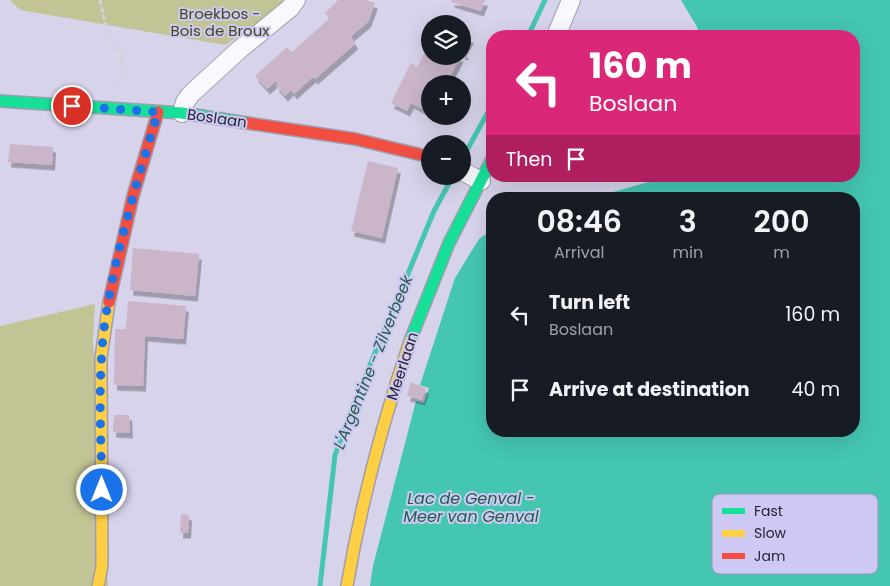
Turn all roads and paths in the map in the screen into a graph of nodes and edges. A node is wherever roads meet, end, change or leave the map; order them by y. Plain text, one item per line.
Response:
1 (100, 0) edge
2 (296, 0) edge
3 (571, 0) edge
4 (558, 30) edge
5 (117, 87) dead end
6 (0, 101) edge
7 (158, 112) junction
8 (182, 113) junction
9 (421, 155) edge
10 (486, 170) edge
11 (471, 175) edge
12 (481, 180) junction
13 (98, 586) edge
14 (347, 586) edge

1 - 5 path
2 - 8 street
3 - 4 street
6 - 7 street, Boslaan
7 - 8 street, Boslaan
7 - 13 street
8 - 9 street, Boslaan
10 - 12 street, Meerlaan
11 - 12 street
12 - 14 street, Meerlaan

